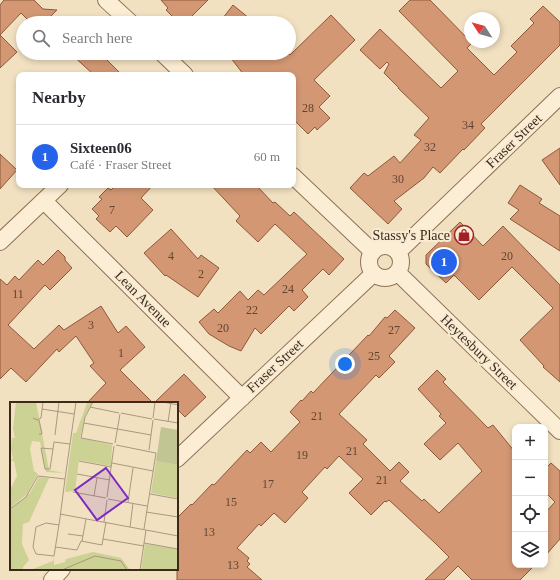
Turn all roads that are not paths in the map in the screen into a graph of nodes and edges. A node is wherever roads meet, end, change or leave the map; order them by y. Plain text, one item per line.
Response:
1 (106, 0) edge
2 (123, 16) edge
3 (168, 60) edge
4 (179, 72) edge
5 (560, 96) edge
6 (296, 179) edge
7 (57, 188) edge
8 (44, 201) junction
9 (0, 242) edge
10 (373, 252) junction
11 (398, 252) junction
12 (398, 273) junction
13 (373, 274) junction
14 (242, 398) junction
15 (560, 431) edge
16 (178, 458) edge
17 (61, 570) edge
18 (52, 580) edge

1 - 2 street
3 - 4 street
5 - 11 street, Fraser Street
6 - 10 street
7 - 8 street
8 - 9 street
8 - 14 street, Lean Avenue
10 - 11 street
10 - 13 street
11 - 12 street
12 - 13 street
12 - 15 street, Heytesbury Street
13 - 14 street, Fraser Street
14 - 16 street, Fraser Street
17 - 18 street

